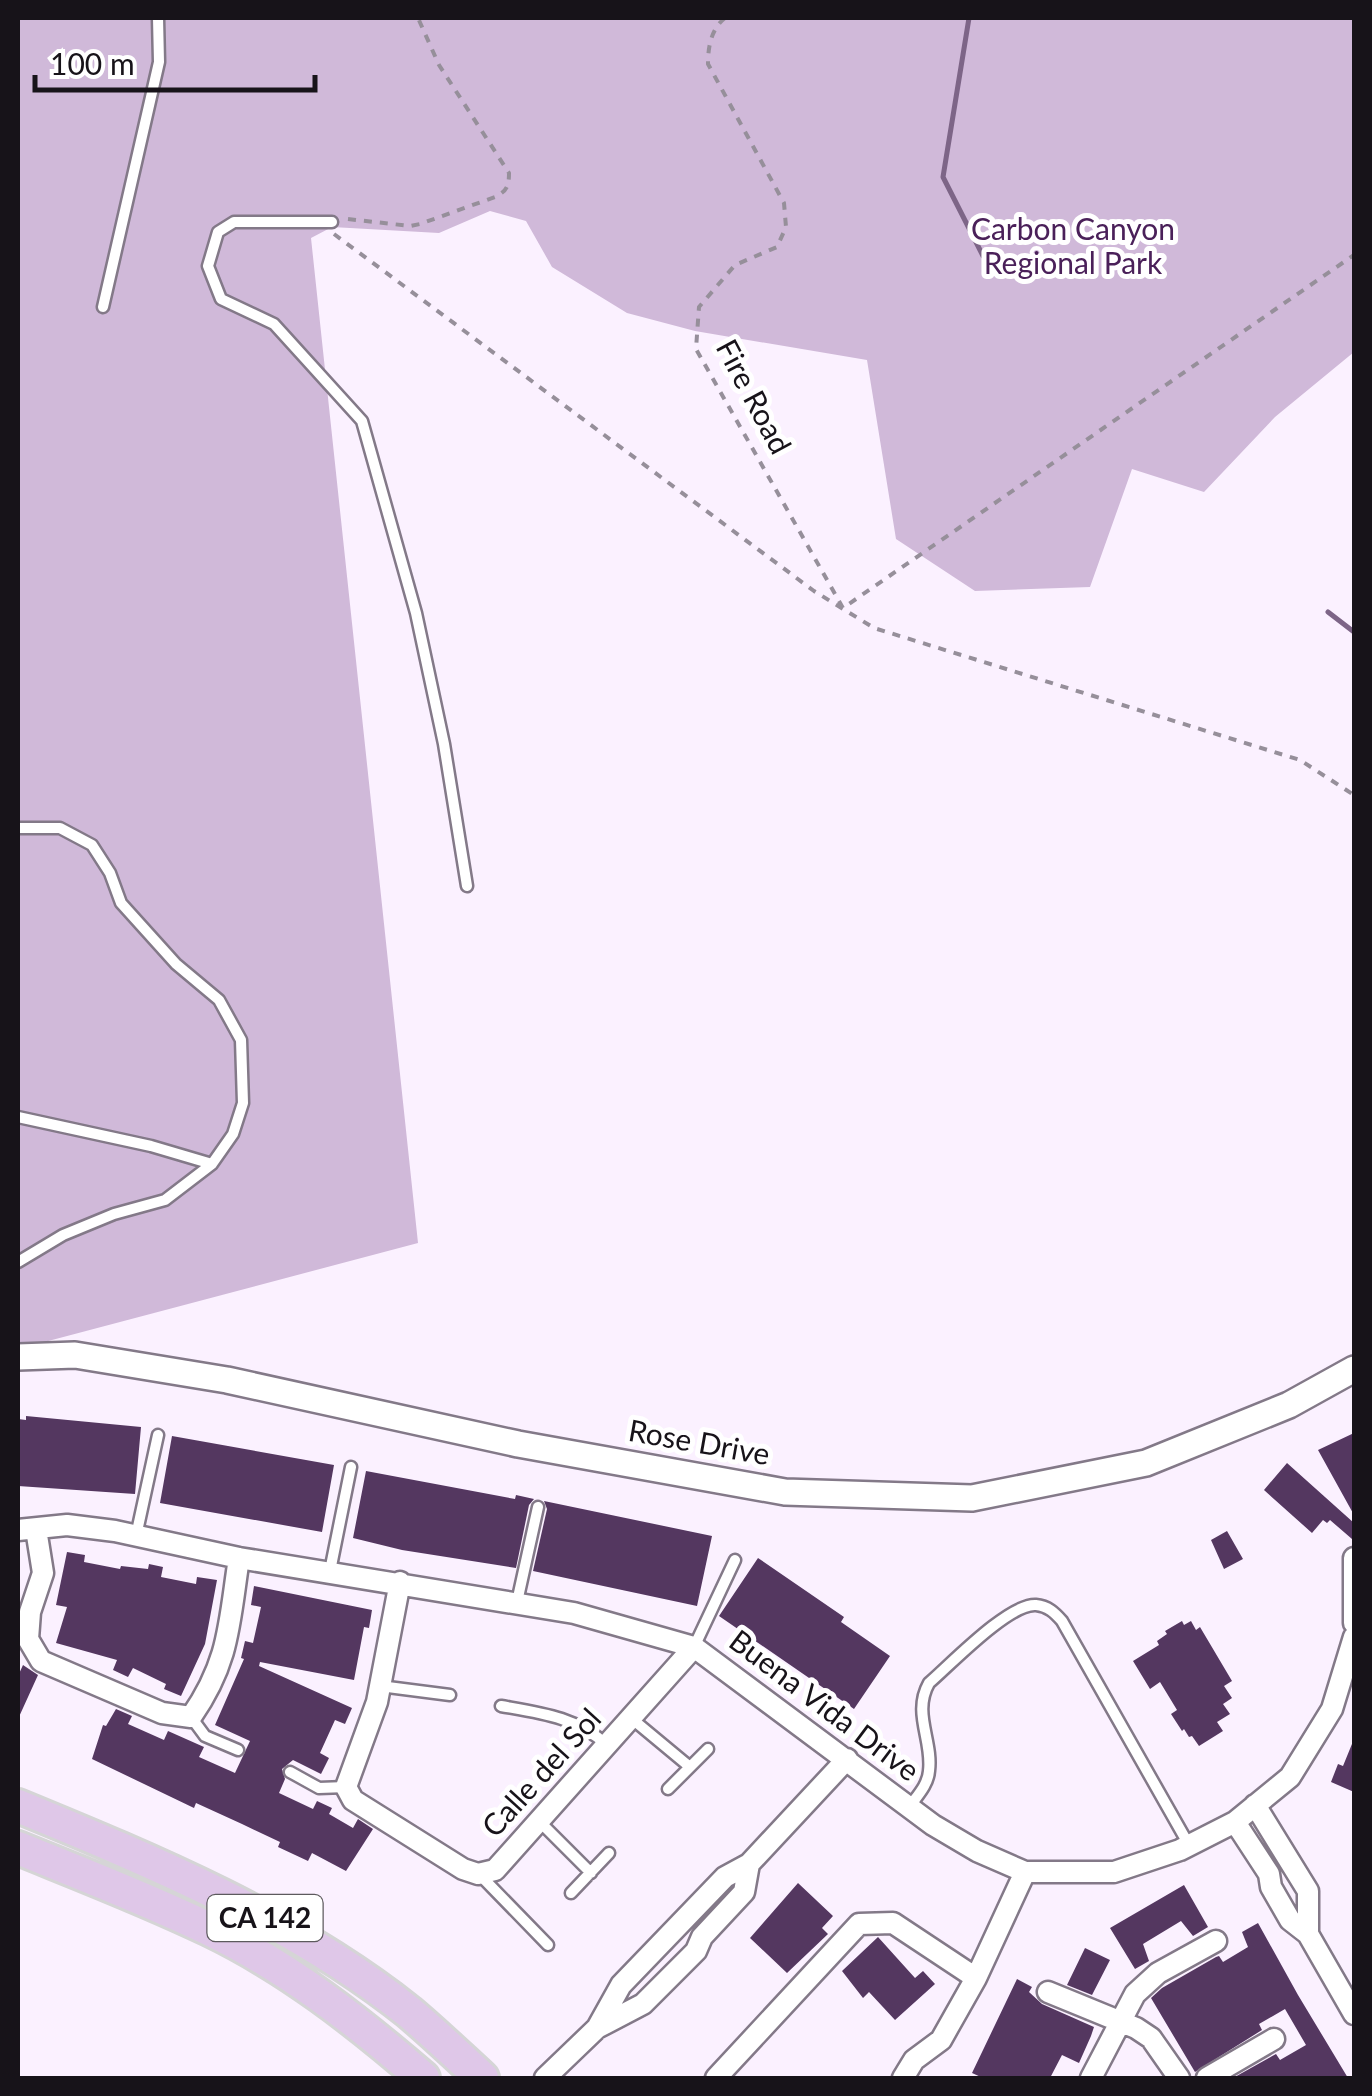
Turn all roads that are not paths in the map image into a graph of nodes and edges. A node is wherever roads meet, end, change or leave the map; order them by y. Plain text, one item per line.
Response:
1 (158, 18) edge
2 (332, 222) road end
3 (103, 307) dead end
4 (18, 828) edge
5 (467, 886) dead end
6 (18, 1116) edge
7 (212, 1164) junction
8 (18, 1262) edge
9 (18, 1356) edge
10 (1354, 1369) edge
11 (158, 1435) dead end
12 (351, 1468) dead end
13 (538, 1507) dead end
14 (27, 1529) edge
15 (136, 1536) junction
16 (239, 1558) junction
17 (1354, 1558) edge
18 (735, 1560) dead end
19 (330, 1571) junction
20 (400, 1582) junction
21 (517, 1602) junction
22 (1354, 1623) edge
23 (1354, 1637) edge
24 (26, 1645) edge
25 (694, 1647) junction
26 (380, 1686) junction
27 (450, 1696) dead end
28 (501, 1706) dead end
29 (191, 1717) junction
30 (631, 1718) junction
31 (607, 1744) junction
32 (708, 1749) dead end
33 (238, 1750) dead end
34 (847, 1759) junction
35 (690, 1767) junction
36 (290, 1772) dead end
37 (346, 1787) junction
38 (668, 1789) dead end
39 (1256, 1805) junction
40 (18, 1806) edge
41 (910, 1806) junction
42 (539, 1821) junction
43 (1235, 1822) junction
44 (1189, 1845) junction
45 (18, 1848) edge
46 (609, 1853) dead end
47 (591, 1872) junction
48 (1025, 1872) junction
49 (478, 1874) junction
50 (571, 1894) dead end
51 (1308, 1934) junction
52 (1216, 1941) dead end
53 (548, 1945) dead end
54 (976, 1978) junction
55 (1048, 1992) dead end
56 (1354, 2014) edge
57 (1120, 2023) junction
58 (1274, 2039) dead end
59 (423, 2078) edge
60 (482, 2078) edge
61 (545, 2078) edge
62 (716, 2078) edge
63 (903, 2078) edge
64 (1091, 2078) edge
65 (1179, 2078) edge
66 (1206, 2078) edge

1 - 3 lane
2 - 5 lane
4 - 7 lane
6 - 7 lane
7 - 8 lane
9 - 10 street, Rose Drive
11 - 15 lane
12 - 19 lane
13 - 21 lane
14 - 15 street, Buena Vida Drive
14 - 24 street
15 - 16 street, Buena Vida Drive
16 - 19 street, Buena Vida Drive
16 - 29 street
17 - 22 street
18 - 25 lane
19 - 20 street, Buena Vida Drive
20 - 21 street, Buena Vida Drive
20 - 26 street
21 - 25 street, Buena Vida Drive
23 - 39 street, Buena Vida Drive
24 - 29 street
25 - 30 street, Calle del Sol
25 - 34 street, Buena Vida Drive
26 - 27 lane
26 - 37 street
28 - 31 lane
29 - 33 lane
30 - 31 street, Calle del Sol
30 - 35 lane
31 - 42 street, Calle del Sol
32 - 35 lane
34 - 41 street, Buena Vida Drive
34 - 61 street
35 - 38 lane
36 - 37 lane
37 - 49 street, Calle del Sol
39 - 43 street, Buena Vida Drive
39 - 51 street
40 - 60 main road, CA 142
41 - 44 lane
41 - 48 street, Buena Vida Drive
42 - 47 lane
42 - 49 street, Calle del Sol
43 - 44 street, Buena Vida Drive
43 - 51 street
44 - 48 street, Buena Vida Drive
45 - 59 main road, CA 142
46 - 47 lane
47 - 50 lane
48 - 54 street
49 - 53 lane
51 - 56 street
52 - 57 street
54 - 62 street
54 - 63 street
55 - 57 street
57 - 64 street
57 - 65 street
58 - 66 street

